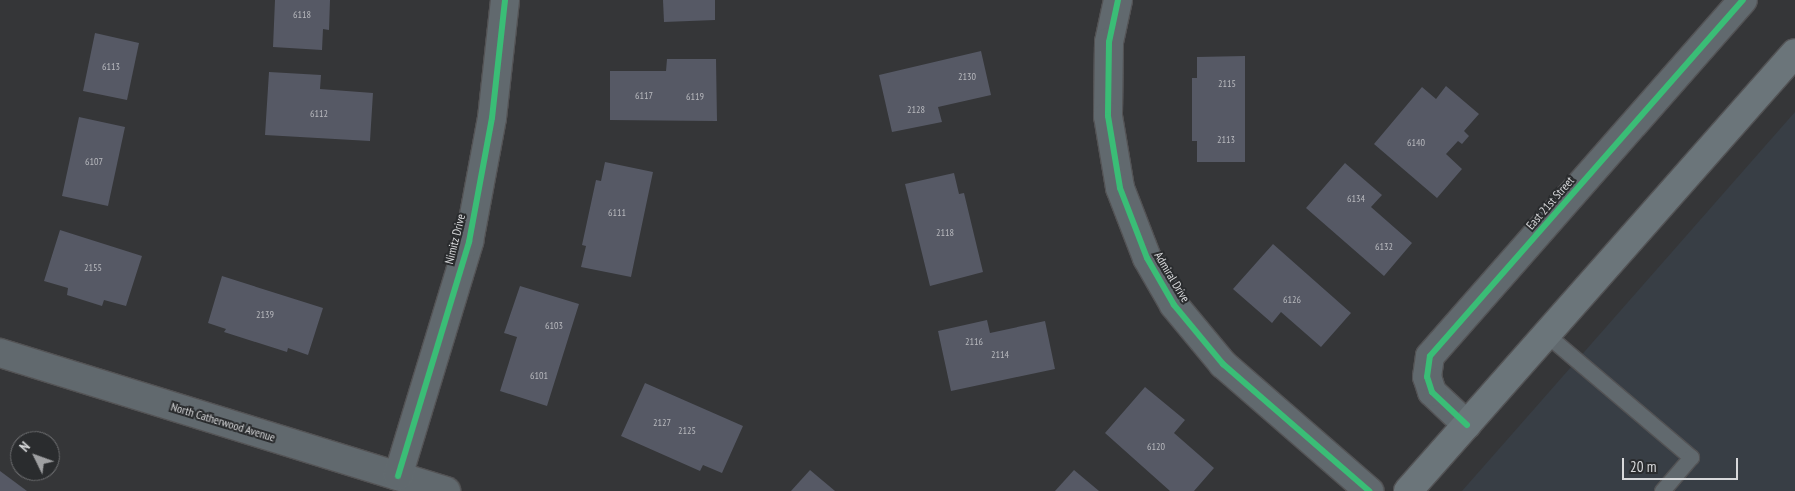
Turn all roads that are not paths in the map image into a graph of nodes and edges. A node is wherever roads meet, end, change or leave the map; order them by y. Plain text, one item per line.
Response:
1 (505, 0) edge
2 (1118, 0) edge
3 (1743, 0) edge
4 (1795, 53) edge
5 (1547, 335) junction
6 (0, 353) edge
7 (1467, 426) junction
8 (396, 484) edge
9 (446, 491) edge
10 (1369, 491) edge
11 (1408, 491) edge
12 (1662, 491) edge

1 - 8 street, Nimitz Drive
2 - 10 street, Admiral Drive
3 - 7 street, East 21st Street
4 - 5 main road
5 - 7 main road
5 - 12 lane
6 - 8 street, North Catherwood Avenue
7 - 11 main road
8 - 9 street, North Catherwood Avenue

